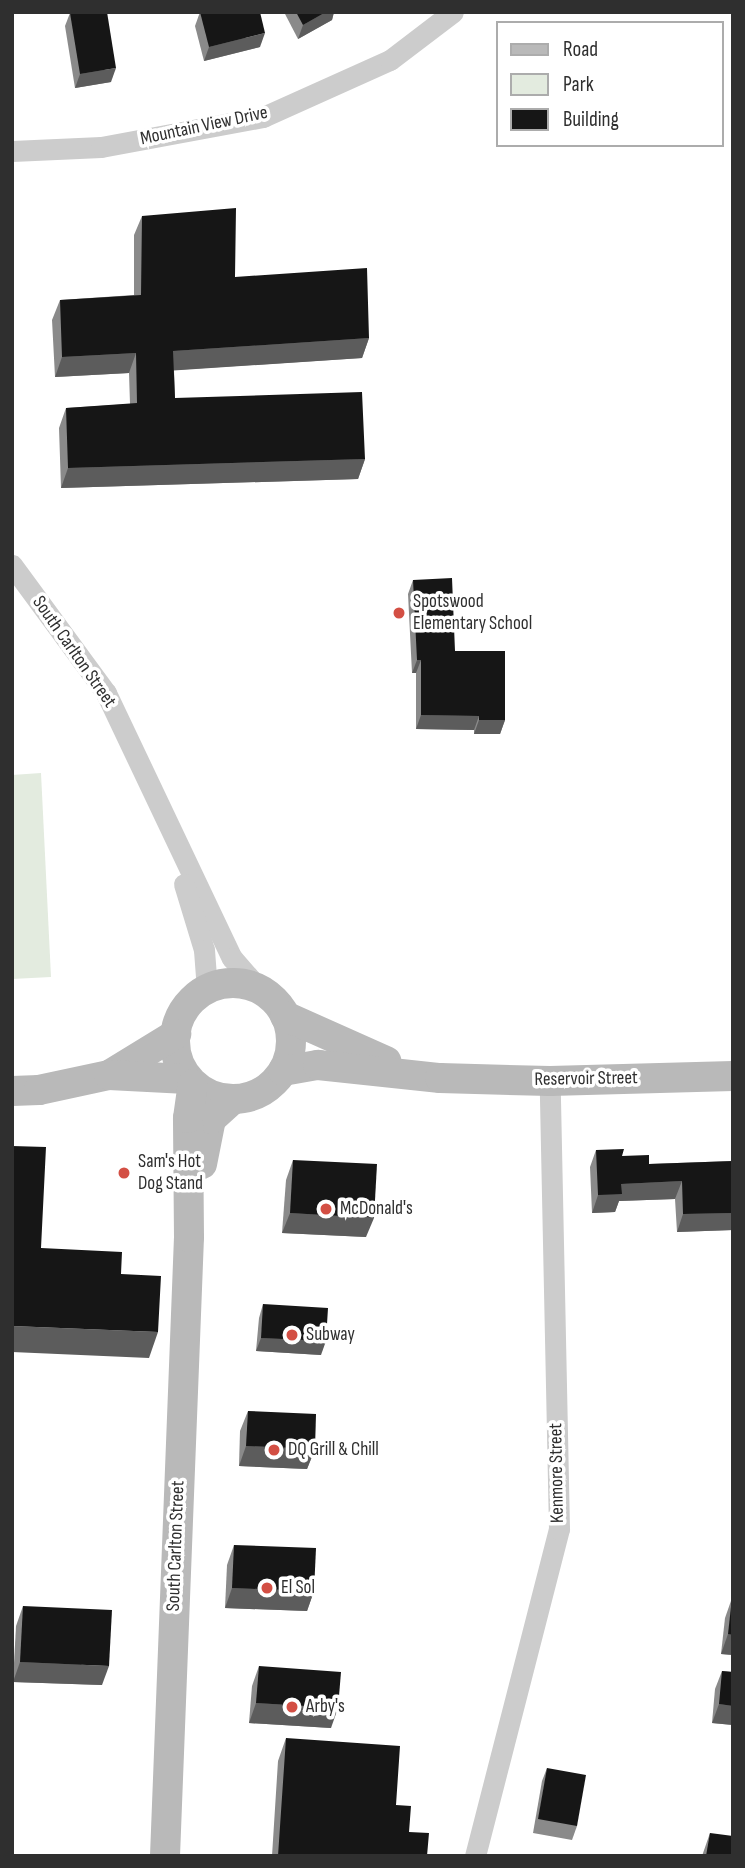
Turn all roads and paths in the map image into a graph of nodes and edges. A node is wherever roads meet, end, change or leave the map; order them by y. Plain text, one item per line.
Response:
1 (453, 12) edge
2 (12, 150) edge
3 (12, 565) edge
4 (166, 818) junction
5 (207, 990) junction
6 (260, 990) junction
7 (285, 1016) junction
8 (176, 1034) junction
9 (283, 1071) junction
10 (109, 1075) junction
11 (733, 1076) edge
12 (440, 1078) junction
13 (190, 1081) junction
14 (550, 1081) junction
15 (12, 1091) edge
16 (233, 1099) junction
17 (189, 1237) junction
18 (165, 1856) edge
19 (475, 1856) edge

1 - 2 street, Mountain View Drive
3 - 4 street, South Carlton Street
4 - 5 street, South Carlton Street
4 - 6 street, South Carlton Street
5 - 6 main road
5 - 8 main road
6 - 7 main road
7 - 9 main road
7 - 12 main road, Reservoir Street
8 - 10 main road
8 - 13 main road
9 - 12 main road, Reservoir Street
9 - 16 main road
10 - 13 main road
10 - 15 main road
11 - 14 main road, Reservoir Street
12 - 14 main road, Reservoir Street
13 - 16 main road
13 - 17 main road, South Carlton Street
14 - 19 street, Kenmore Street
16 - 17 main road, South Carlton Street
17 - 18 main road, South Carlton Street

